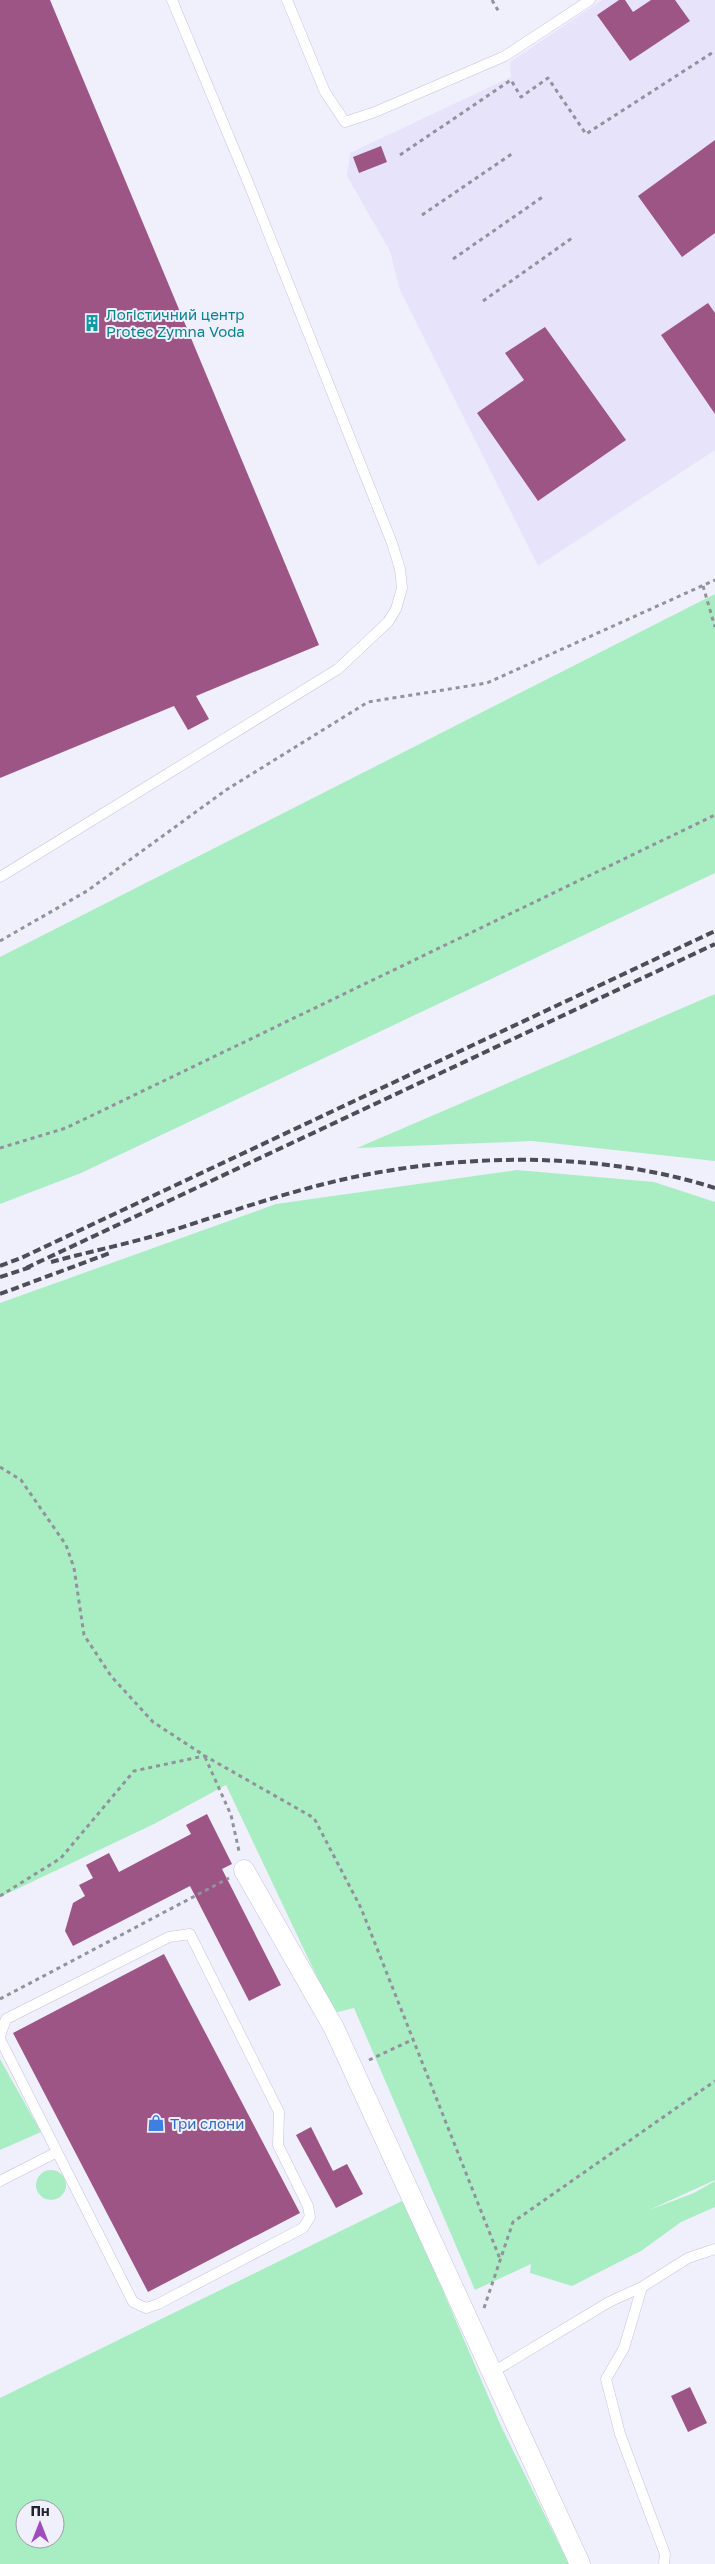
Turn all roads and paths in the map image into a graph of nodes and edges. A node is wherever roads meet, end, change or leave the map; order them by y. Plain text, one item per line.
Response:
1 (172, 0) edge
2 (287, 0) edge
3 (492, 0) edge
4 (590, 0) edge
5 (499, 12) dead end
6 (715, 51) edge
7 (512, 154) dead end
8 (400, 155) dead end
9 (544, 196) dead end
10 (422, 215) dead end
11 (572, 238) dead end
12 (453, 259) dead end
13 (483, 301) dead end
14 (715, 580) edge
15 (703, 586) junction
16 (715, 628) edge
17 (715, 815) edge
18 (0, 876) edge
19 (0, 941) edge
20 (0, 1148) edge
21 (0, 1467) edge
22 (205, 1756) junction
23 (244, 1870) junction
24 (0, 1896) edge
25 (0, 1999) edge
26 (0, 2037) edge
27 (414, 2039) junction
28 (352, 2068) junction
29 (715, 2081) edge
30 (57, 2152) junction
31 (0, 2182) edge
32 (715, 2249) edge
33 (500, 2259) junction
34 (642, 2287) junction
35 (475, 2333) junction
36 (493, 2372) junction
37 (580, 2564) edge
38 (664, 2564) edge

1 - 18 lane
2 - 4 lane
3 - 5 path
6 - 8 path
7 - 10 path
9 - 12 path
11 - 13 path
14 - 15 path
15 - 16 path
15 - 19 path
17 - 20 path
21 - 22 path
22 - 23 path
22 - 24 path
22 - 27 path
23 - 25 path
23 - 28 street
26 - 30 lane
26 - 30 lane
27 - 28 path
27 - 33 path
28 - 35 street
29 - 33 path
30 - 31 lane
32 - 34 lane
33 - 35 path
34 - 36 lane
34 - 38 lane
35 - 36 street
36 - 37 street

